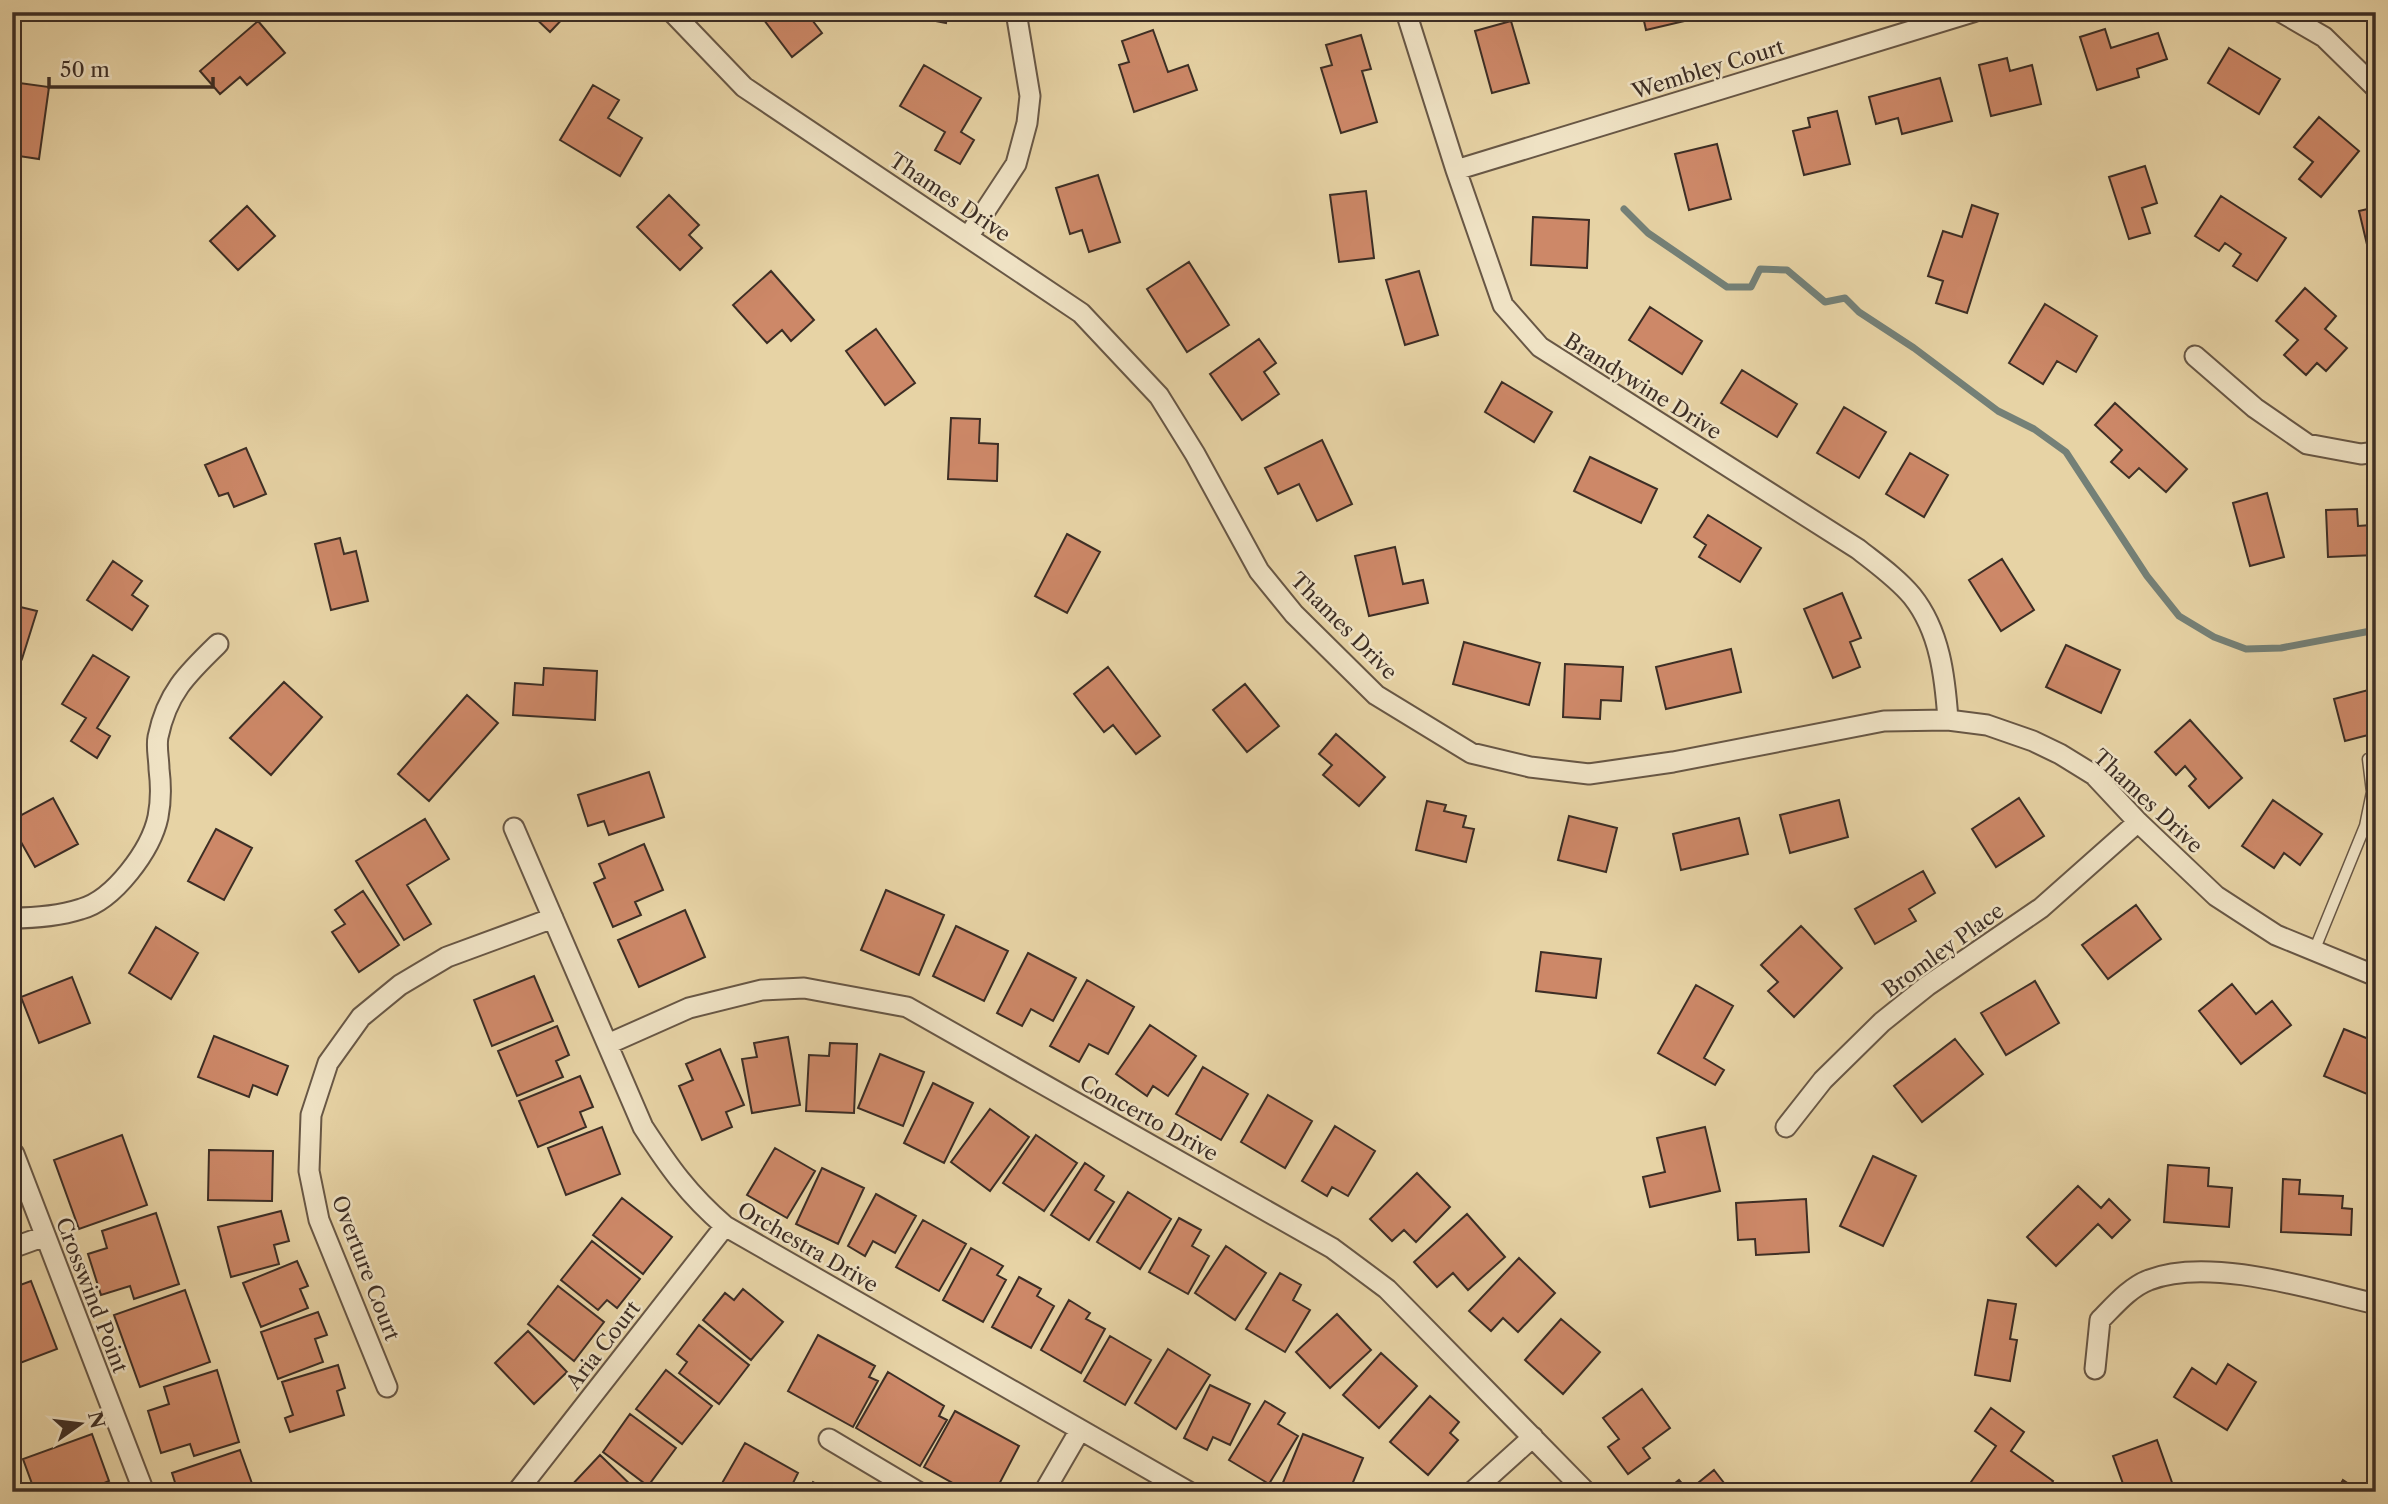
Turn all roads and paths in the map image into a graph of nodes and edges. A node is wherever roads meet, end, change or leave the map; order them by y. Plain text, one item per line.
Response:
1 (672, 12) edge
2 (1016, 12) edge
3 (1406, 12) edge
4 (1973, 12) edge
5 (2281, 12) edge
6 (2376, 88) edge
7 (1455, 170) junction
8 (968, 237) junction
9 (2195, 356) dead end
10 (2376, 452) edge
11 (218, 644) dead end
12 (1948, 720) junction
13 (2368, 759) dead end
14 (2138, 822) junction
15 (514, 828) dead end
16 (12, 918) edge
17 (553, 918) junction
18 (2314, 951) junction
19 (2376, 976) edge
20 (608, 1044) junction
21 (1786, 1127) dead end
22 (13, 1154) edge
23 (725, 1226) junction
24 (45, 1236) junction
25 (12, 1248) edge
26 (2376, 1304) edge
27 (2095, 1369) dead end
28 (387, 1387) dead end
29 (1080, 1430) junction
30 (1533, 1437) junction
31 (829, 1439) dead end
32 (144, 1492) edge
33 (517, 1492) edge
34 (918, 1492) edge
35 (1044, 1492) edge
36 (1189, 1492) edge
37 (1472, 1492) edge
38 (1586, 1492) edge

1 - 8 street, Thames Drive
2 - 8 street
3 - 7 street, Brandywine Drive
4 - 7 street, Wembley Court
5 - 6 street
7 - 12 street, Brandywine Drive
8 - 12 street, Thames Drive
9 - 10 street
11 - 16 street
12 - 14 street, Thames Drive
13 - 18 lane
14 - 18 street, Thames Drive
14 - 21 street, Bromley Place
15 - 17 street, Orchestra Drive
17 - 20 street, Orchestra Drive
17 - 28 street, Overture Court
18 - 19 street, Thames Drive
20 - 23 street, Orchestra Drive
20 - 30 street, Concerto Drive
22 - 24 street, Crosswind Point
23 - 29 street, Orchestra Drive
23 - 33 street, Aria Court
24 - 25 street
24 - 32 street, Crosswind Point
26 - 27 street
29 - 35 street
29 - 36 street, Orchestra Drive
30 - 37 street
30 - 38 street, Concerto Drive
31 - 34 street

